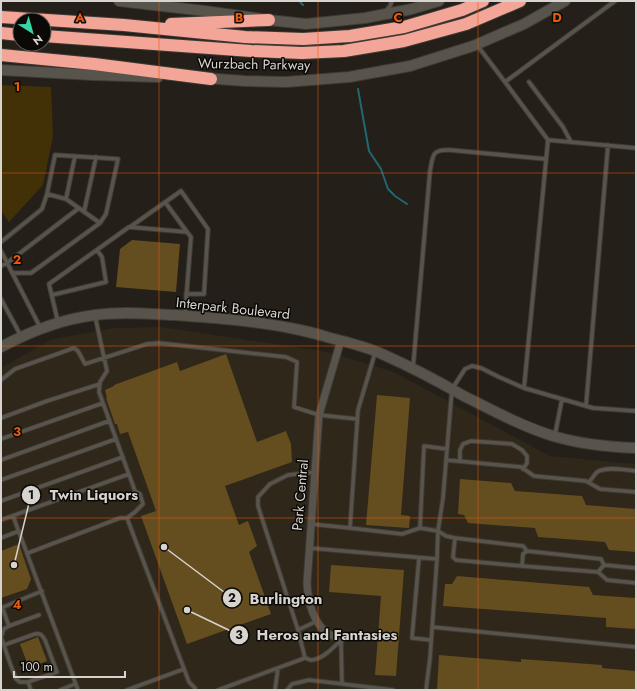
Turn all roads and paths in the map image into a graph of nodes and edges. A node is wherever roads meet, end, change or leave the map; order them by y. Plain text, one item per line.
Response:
1 (119, 1) edge
2 (392, 1) edge
3 (439, 1) edge
4 (483, 1) edge
5 (520, 1) edge
6 (565, 1) edge
7 (615, 1) edge
8 (421, 3) edge
9 (382, 14) junction
10 (1, 17) edge
11 (268, 20) junction
12 (124, 25) junction
13 (1, 33) edge
14 (12, 34) edge
15 (52, 37) edge
16 (476, 44) junction
17 (1, 55) edge
18 (1, 70) edge
19 (211, 79) junction
20 (505, 82) junction
21 (529, 82) dead end
22 (548, 140) junction
23 (571, 142) junction
24 (608, 145) junction
25 (636, 148) edge
26 (75, 156) junction
27 (96, 157) junction
28 (546, 159) junction
29 (47, 194) junction
30 (66, 199) junction
31 (165, 202) junction
32 (79, 208) junction
33 (84, 212) junction
34 (100, 222) junction
35 (130, 228) junction
36 (187, 232) junction
37 (1, 242) edge
38 (97, 250) junction
39 (1, 251) edge
40 (7, 263) junction
41 (1, 266) edge
42 (12, 274) junction
43 (186, 294) junction
44 (52, 295) junction
45 (1, 299) edge
46 (95, 315) junction
47 (184, 316) junction
48 (58, 323) junction
49 (41, 328) junction
50 (21, 336) junction
51 (341, 340) junction
52 (1, 347) edge
53 (376, 352) junction
54 (104, 358) junction
55 (413, 369) junction
56 (1, 380) edge
57 (100, 384) junction
58 (524, 388) junction
59 (452, 389) junction
60 (562, 399) junction
61 (103, 403) junction
62 (586, 406) junction
63 (636, 411) edge
64 (320, 415) junction
65 (1, 418) edge
66 (357, 419) junction
67 (109, 421) junction
68 (554, 437) junction
69 (1, 439) edge
70 (116, 439) junction
71 (636, 448) edge
72 (447, 449) junction
73 (123, 457) junction
74 (1, 460) edge
75 (446, 460) junction
76 (460, 461) junction
77 (523, 468) junction
78 (636, 471) edge
79 (315, 472) junction
80 (129, 474) junction
81 (1, 480) edge
82 (589, 482) junction
83 (636, 492) edge
84 (1, 501) edge
85 (13, 516) junction
86 (127, 518) junction
87 (1, 520) edge
88 (311, 524) junction
89 (350, 528) junction
90 (420, 528) junction
91 (19, 531) junction
92 (438, 531) junction
93 (1, 538) edge
94 (455, 538) junction
95 (309, 548) junction
96 (527, 551) junction
97 (28, 553) junction
98 (419, 558) junction
99 (437, 559) junction
100 (604, 565) junction
101 (522, 566) junction
102 (636, 568) edge
103 (598, 572) junction
104 (636, 583) edge
105 (42, 591) junction
106 (2, 608) edge
107 (39, 615) dead end
108 (317, 621) junction
109 (10, 626) junction
110 (432, 627) junction
111 (298, 630) junction
112 (342, 640) junction
113 (431, 640) junction
114 (4, 645) junction
115 (636, 647) edge
116 (305, 658) junction
117 (278, 668) junction
118 (184, 669) junction
119 (28, 682) junction
120 (76, 684) junction
121 (342, 684) junction
122 (196, 689) edge
123 (31, 690) edge
124 (60, 690) edge
125 (78, 690) edge
126 (127, 690) edge
127 (218, 690) edge
128 (275, 690) edge
129 (287, 690) edge
130 (393, 690) edge
131 (426, 690) edge

1 - 11 main road
2 - 9 lane
3 - 8 main road
4 - 12 highway, Wurzbach Parkway
5 - 15 highway, Wurzbach Parkway
6 - 16 main road, Wurzbach Parkway
7 - 20 lane
8 - 9 main road
9 - 11 main road
10 - 12 highway, Wurzbach Parkway
11 - 12 highway
13 - 14 highway
16 - 19 main road, Wurzbach Parkway
16 - 20 lane
17 - 19 highway
18 - 19 main road, Wurzbach Parkway
20 - 22 lane
21 - 23 lane
22 - 23 lane
22 - 28 lane
23 - 24 lane
24 - 25 lane
24 - 62 lane
26 - 27 lane
26 - 29 lane
26 - 30 lane
27 - 33 lane
27 - 34 lane
28 - 55 lane
28 - 58 lane
29 - 30 lane
29 - 37 lane
30 - 32 lane
31 - 35 lane
31 - 36 lane
31 - 43 lane
32 - 33 lane
32 - 40 lane
33 - 34 lane
34 - 42 lane
35 - 36 lane
35 - 38 lane
36 - 43 lane
38 - 44 lane
38 - 44 lane
39 - 40 lane
40 - 41 lane
40 - 42 lane
42 - 49 lane
43 - 47 lane
44 - 48 lane
45 - 50 lane
46 - 47 main road, Interpark Boulevard
46 - 48 main road, Interpark Boulevard
46 - 54 lane
47 - 51 main road, Interpark Boulevard
48 - 49 main road, Interpark Boulevard
49 - 50 main road, Interpark Boulevard
50 - 52 main road, Interpark Boulevard
51 - 53 main road, Interpark Boulevard
51 - 64 street, Park Central
53 - 55 main road, Interpark Boulevard
53 - 66 lane
54 - 56 lane
54 - 57 lane
54 - 64 lane
55 - 59 main road, Interpark Boulevard
57 - 61 lane
57 - 65 lane
58 - 59 lane
58 - 60 lane
59 - 68 main road, Interpark Boulevard
59 - 72 lane
60 - 62 lane
60 - 68 lane
61 - 67 lane
61 - 69 lane
62 - 63 lane
64 - 66 lane
64 - 79 street, Park Central
66 - 89 lane
67 - 70 lane
67 - 74 lane
68 - 71 main road, Interpark Boulevard
70 - 73 lane
70 - 81 lane
72 - 75 lane
72 - 90 lane
73 - 80 lane
73 - 84 lane
75 - 76 lane
75 - 92 lane
76 - 77 lane
76 - 77 lane
77 - 82 lane
78 - 82 lane
79 - 88 street, Park Central
79 - 111 lane
80 - 85 lane
80 - 86 lane
82 - 83 lane
85 - 87 lane
85 - 91 lane
86 - 97 lane
86 - 118 lane
88 - 89 lane
88 - 95 street, Park Central
89 - 90 lane
90 - 92 lane
91 - 93 lane
91 - 97 lane
92 - 94 lane
92 - 99 lane
94 - 96 lane
94 - 101 lane
95 - 98 lane
95 - 108 street, Park Central
96 - 100 lane
96 - 101 lane
97 - 105 lane
98 - 99 lane
98 - 113 lane
99 - 110 lane
100 - 102 lane
100 - 103 lane
101 - 103 lane
103 - 104 lane
105 - 106 lane
105 - 120 lane
106 - 109 lane
107 - 109 lane
108 - 111 lane
108 - 112 street, Park Central
109 - 114 lane
110 - 113 lane
110 - 115 lane
111 - 116 lane
112 - 116 lane
112 - 121 lane
113 - 131 lane
114 - 119 lane
114 - 119 lane
116 - 117 lane
117 - 127 lane
117 - 128 lane
118 - 122 lane
118 - 126 lane
119 - 123 lane
120 - 124 lane
120 - 125 lane
121 - 129 lane
121 - 130 lane

